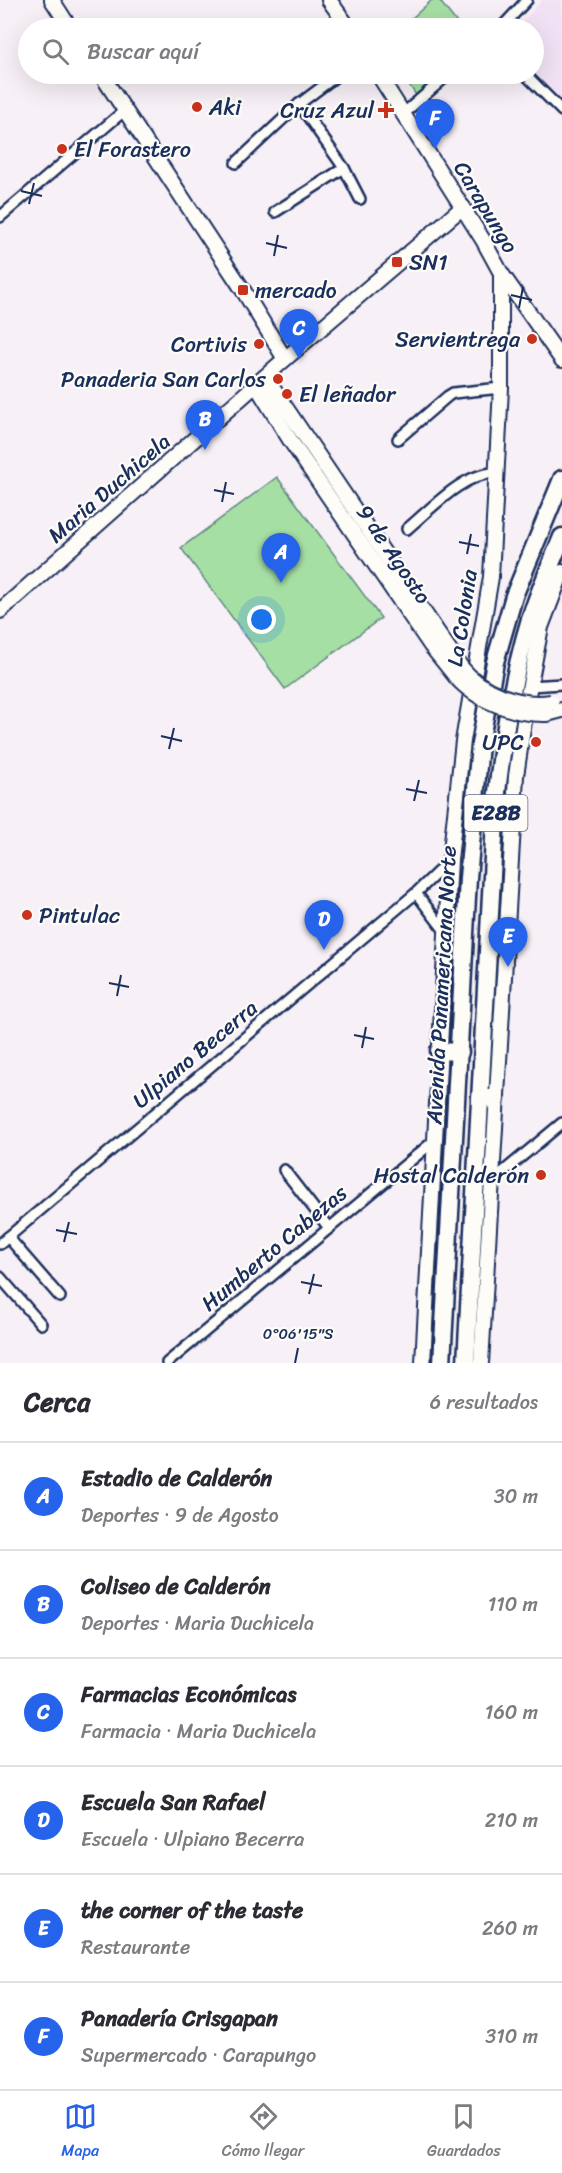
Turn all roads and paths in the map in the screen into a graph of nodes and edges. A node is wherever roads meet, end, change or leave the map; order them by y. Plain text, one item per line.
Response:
1 (52, 0) edge
2 (329, 0) edge
3 (527, 0) edge
4 (64, 18) edge
5 (341, 18) edge
6 (510, 18) edge
7 (108, 84) edge
8 (326, 84) edge
9 (384, 84) edge
10 (438, 84) edge
11 (535, 84) edge
12 (299, 104) junction
13 (125, 110) junction
14 (562, 111) edge
15 (403, 114) junction
16 (236, 163) dead end
17 (344, 168) junction
18 (360, 199) dead end
19 (463, 207) junction
20 (275, 212) dead end
21 (0, 217) edge
22 (501, 273) junction
23 (285, 359) junction
24 (562, 360) edge
25 (261, 381) junction
26 (501, 388) junction
27 (398, 439) dead end
28 (496, 473) junction
29 (562, 479) edge
30 (407, 529) dead end
31 (562, 537) edge
32 (562, 572) edge
33 (0, 611) edge
34 (562, 684) edge
35 (530, 686) junction
36 (556, 706) edge
37 (450, 860) junction
38 (416, 893) junction
39 (445, 931) junction
40 (439, 1051) junction
41 (460, 1052) junction
42 (488, 1098) junction
43 (562, 1113) edge
44 (562, 1123) edge
45 (434, 1141) junction
46 (284, 1170) dead end
47 (491, 1182) junction
48 (329, 1228) junction
49 (8, 1237) junction
50 (0, 1244) edge
51 (0, 1277) edge
52 (60, 1297) dead end
53 (41, 1324) dead end
54 (167, 1363) edge
55 (423, 1363) edge
56 (442, 1363) edge
57 (466, 1363) edge
58 (481, 1363) edge

1 - 4 main road
2 - 5 main road
3 - 6 street
7 - 13 main road
8 - 12 street
9 - 15 main road, Carapungo
10 - 15 street
11 - 14 street
12 - 16 street
12 - 17 street
13 - 21 street
13 - 23 main road
15 - 19 main road, Carapungo
17 - 18 street
17 - 20 street
19 - 22 main road, Carapungo
19 - 23 main road, Maria Duchicela
22 - 24 main road, Carapungo
22 - 26 main road, La Colonia
23 - 25 main road, Maria Duchicela
25 - 33 main road, Maria Duchicela
25 - 36 main road, 9 de Agosto, bridge
26 - 27 street
26 - 28 main road, La Colonia
28 - 30 street
28 - 37 main road, La Colonia
29 - 41 highway, Avenida Panamericana Norte / E28B
31 - 42 highway, Avenida Panamericana Norte / E28B
32 - 35 main road, Avenida Panamericana Norte
34 - 35 street
35 - 42 main road, Avenida Panamericana Norte
37 - 38 street, Ulpiano Becerra
37 - 39 main road, Avenida Panamericana Norte
38 - 39 street
38 - 49 street, Ulpiano Becerra
39 - 40 main road, Avenida Panamericana Norte
40 - 41 highway
40 - 45 main road, Avenida Panamericana Norte
41 - 56 highway, Avenida Panamericana Norte / E28B
42 - 47 main road, Avenida Panamericana Norte
42 - 57 highway, Avenida Panamericana Norte / E28B
43 - 44 street
44 - 47 street
45 - 48 street, Humberto Cabezas
45 - 55 main road, Avenida Panamericana Norte
46 - 48 street
47 - 58 main road, Avenida Panamericana Norte
48 - 54 street, Humberto Cabezas
49 - 50 street, Ulpiano Becerra
49 - 52 street
51 - 53 street

